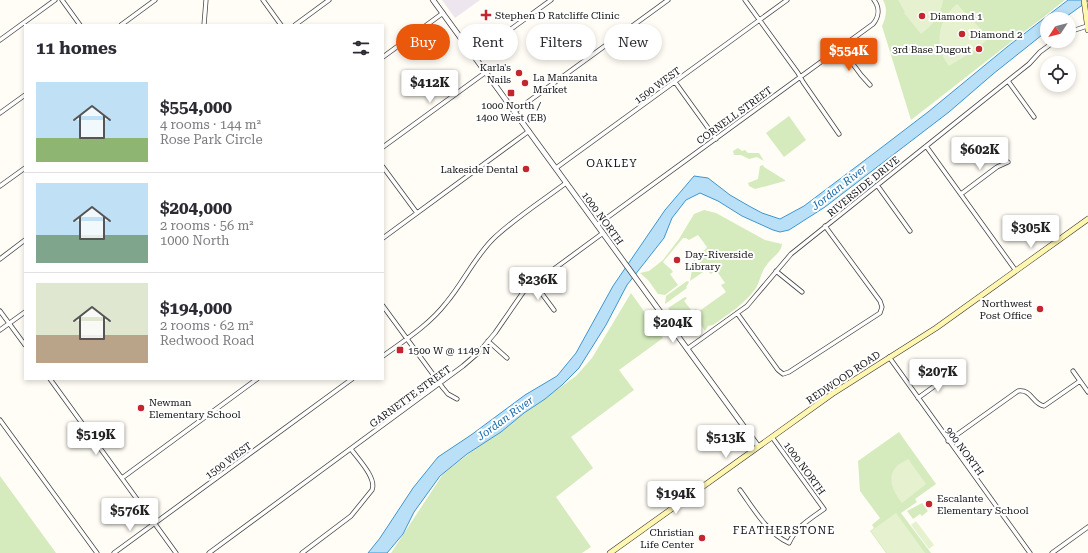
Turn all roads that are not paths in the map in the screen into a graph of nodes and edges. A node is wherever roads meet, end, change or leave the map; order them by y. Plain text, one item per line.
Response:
1 (55, 0) edge
2 (62, 0) edge
3 (155, 0) edge
4 (206, 0) edge
5 (263, 0) edge
6 (329, 0) edge
7 (433, 0) edge
8 (551, 0) edge
9 (668, 0) edge
10 (745, 0) edge
11 (787, 0) edge
12 (874, 0) edge
13 (1084, 0) edge
14 (443, 13) junction
15 (760, 20) junction
16 (79, 24) edge
17 (122, 24) edge
18 (204, 24) edge
19 (280, 24) edge
20 (296, 24) edge
21 (518, 24) edge
22 (1088, 28) edge
23 (1076, 31) edge
24 (458, 34) edge
25 (0, 40) edge
26 (841, 48) junction
27 (1047, 48) edge
28 (384, 56) edge
29 (477, 60) edge
30 (486, 72) junction
31 (800, 77) junction
32 (1008, 81) junction
33 (675, 82) junction
34 (870, 84) dead end
35 (24, 96) edge
36 (514, 112) junction
37 (0, 114) edge
38 (1034, 117) dead end
39 (529, 132) junction
40 (839, 134) dead end
41 (716, 138) junction
42 (384, 146) edge
43 (926, 146) junction
44 (1008, 162) dead end
45 (384, 168) edge
46 (556, 168) junction
47 (24, 169) edge
48 (566, 183) junction
49 (876, 185) junction
50 (0, 186) edge
51 (961, 194) junction
52 (417, 213) junction
53 (1088, 219) edge
54 (597, 225) junction
55 (825, 226) junction
56 (910, 231) dead end
57 (602, 233) junction
58 (384, 237) edge
59 (24, 241) edge
60 (0, 259) edge
61 (776, 271) junction
62 (1016, 271) junction
63 (534, 283) junction
64 (802, 292) dead end
65 (384, 307) edge
66 (554, 310) dead end
67 (0, 311) edge
68 (24, 313) edge
69 (737, 313) junction
70 (9, 324) junction
71 (0, 330) edge
72 (407, 339) junction
73 (488, 341) junction
74 (24, 344) edge
75 (687, 349) junction
76 (384, 355) edge
77 (889, 357) junction
78 (507, 358) dead end
79 (1073, 371) dead end
80 (950, 376) dead end
81 (51, 380) edge
82 (256, 380) edge
83 (351, 380) edge
84 (1080, 381) junction
85 (440, 384) junction
86 (1088, 392) edge
87 (457, 398) dead end
88 (918, 398) junction
89 (0, 420) edge
90 (772, 437) junction
91 (948, 441) junction
92 (758, 446) junction
93 (351, 449) junction
94 (122, 478) junction
95 (740, 490) dead end
96 (155, 523) junction
97 (1088, 527) edge
98 (97, 553) edge
99 (114, 553) edge
100 (176, 553) edge
101 (208, 553) edge
102 (302, 553) edge
103 (610, 553) edge
104 (1030, 553) edge
105 (1052, 553) edge

1 - 25 street
2 - 16 street
3 - 17 street
4 - 18 street
5 - 19 street
6 - 20 street
7 - 14 street, 1000 NORTH
8 - 21 street
9 - 36 street
10 - 15 street
11 - 15 street, 1500 WEST
12 - 26 street, CORNELL STREET
13 - 22 main road
14 - 24 street, 1000 NORTH
14 - 28 street
15 - 31 street
15 - 33 street, 1500 WEST
22 - 23 street
26 - 31 street, CORNELL STREET
26 - 34 street
27 - 32 street, RIVERSIDE DRIVE
29 - 30 street, 1000 NORTH
30 - 36 street, 1000 NORTH
30 - 42 street
31 - 40 street
31 - 41 street, CORNELL STREET
32 - 38 street
32 - 43 street, RIVERSIDE DRIVE
33 - 41 street
33 - 46 street, 1500 WEST
35 - 37 street
36 - 39 street, 1000 NORTH
39 - 46 street, 1000 NORTH
39 - 52 street
41 - 54 street, CORNELL STREET
43 - 49 street, RIVERSIDE DRIVE
43 - 51 street
44 - 51 street
45 - 52 street
46 - 48 street, 1000 NORTH
47 - 50 street
48 - 54 street, 1000 NORTH
48 - 72 street
49 - 55 street, RIVERSIDE DRIVE
49 - 56 street
51 - 62 street
52 - 58 street
53 - 62 main road, REDWOOD ROAD
54 - 57 street, 1000 NORTH
55 - 61 street, RIVERSIDE DRIVE
55 - 69 street
57 - 63 street, GARNETTE STREET
57 - 75 street, 1000 NORTH
59 - 60 street
61 - 64 street
61 - 69 street, RIVERSIDE DRIVE
62 - 77 main road, REDWOOD ROAD
63 - 66 street
63 - 73 street, GARNETTE STREET
65 - 72 street
67 - 70 street
68 - 70 street
69 - 75 street, RIVERSIDE DRIVE
70 - 71 street
70 - 74 street
72 - 76 street
72 - 85 street
73 - 78 street
73 - 85 street, GARNETTE STREET
75 - 92 street, 1000 NORTH
77 - 88 street, 900 NORTH
77 - 90 main road, REDWOOD ROAD
79 - 84 street
80 - 88 street
81 - 94 street
82 - 94 street
83 - 96 street, 1500 WEST
84 - 86 street
84 - 91 street
85 - 87 street
85 - 93 street, GARNETTE STREET
88 - 91 street, 900 NORTH
89 - 98 street
90 - 92 main road, REDWOOD ROAD
90 - 95 street, 1000 NORTH
91 - 104 street, 900 NORTH
92 - 103 main road, REDWOOD ROAD
93 - 101 street, GARNETTE STREET
93 - 102 street
94 - 96 street
96 - 99 street, 1500 WEST
96 - 100 street
97 - 105 street

